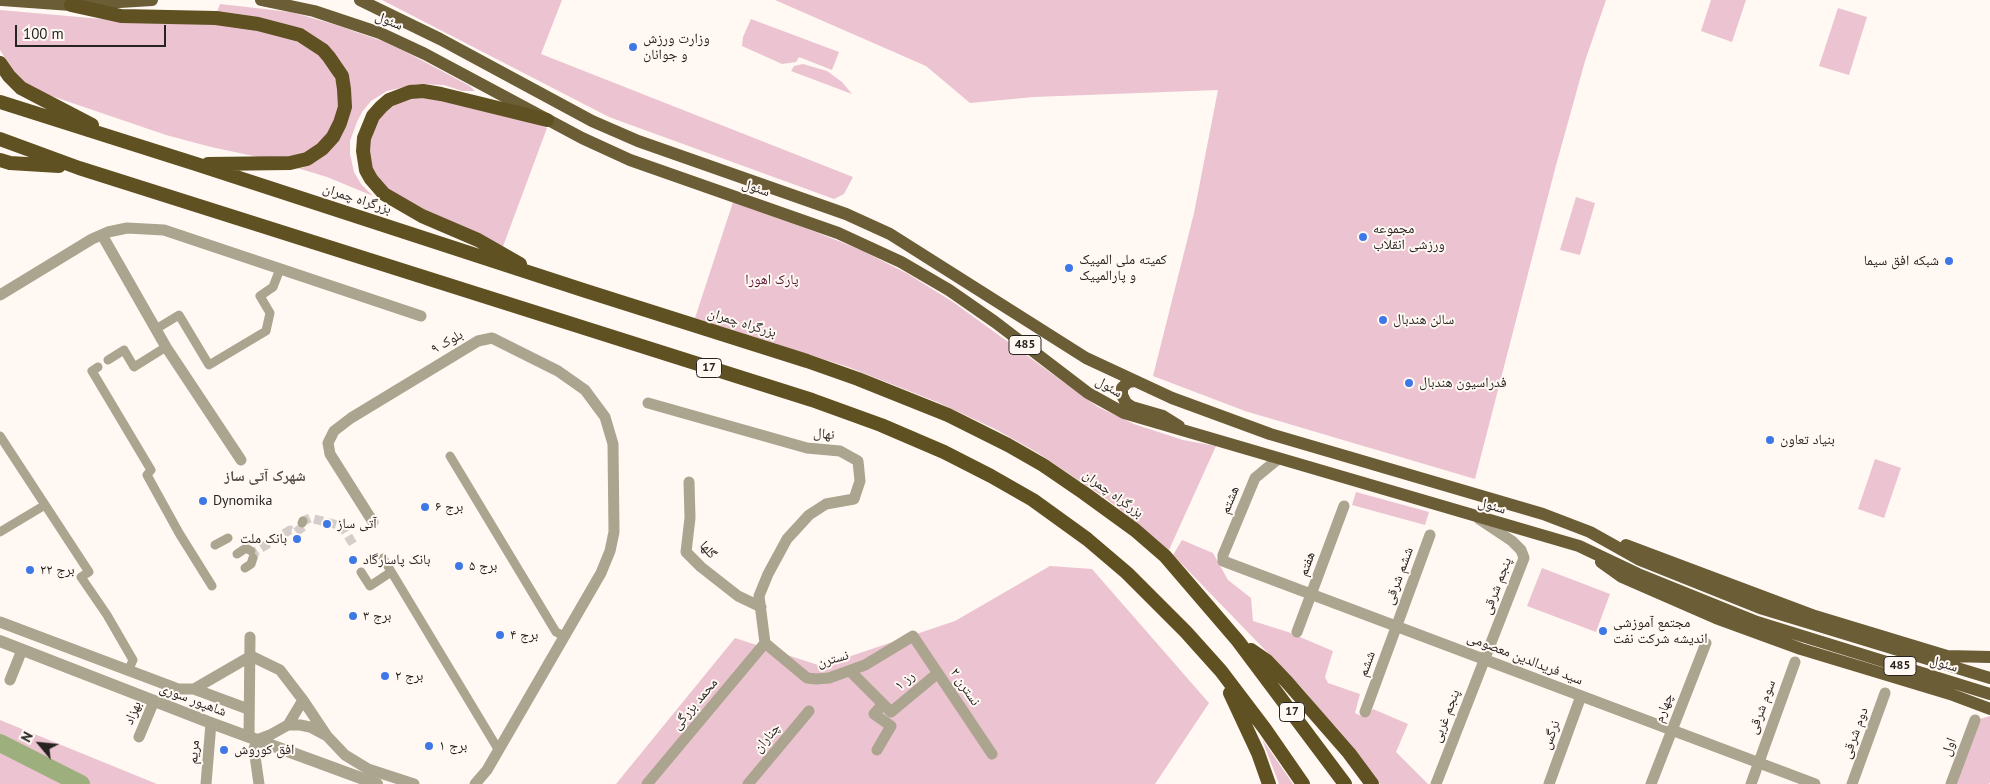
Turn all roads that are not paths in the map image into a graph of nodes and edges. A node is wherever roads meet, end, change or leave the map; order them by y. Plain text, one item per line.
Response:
1 (2, 0) edge
2 (152, 0) edge
3 (261, 0) edge
4 (360, 0) edge
5 (71, 5) junction
6 (0, 63) edge
7 (0, 102) edge
8 (546, 120) junction
9 (115, 138) junction
10 (0, 139) edge
11 (196, 164) junction
12 (3, 165) edge
13 (79, 168) junction
14 (102, 235) junction
15 (280, 269) junction
16 (547, 279) junction
17 (0, 295) edge
18 (421, 316) dead end
19 (156, 329) junction
20 (166, 347) junction
21 (108, 360) dead end
22 (98, 367) dead end
23 (1135, 381) junction
24 (648, 403) dead end
25 (1186, 431) junction
26 (0, 436) edge
27 (450, 456) dead end
28 (1278, 459) junction
29 (241, 460) dead end
30 (689, 482) dead end
31 (45, 505) junction
32 (1344, 506) dead end
33 (1474, 516) junction
34 (373, 522) dead end
35 (0, 532) edge
36 (1590, 532) junction
37 (1430, 535) dead end
38 (228, 538) dead end
39 (215, 545) dead end
40 (1579, 546) junction
41 (203, 551) dead end
42 (237, 554) dead end
43 (194, 556) junction
44 (383, 558) dead end
45 (1224, 561) joint
46 (245, 568) dead end
47 (361, 572) dead end
48 (391, 572) junction
49 (212, 586) dead end
50 (1311, 594) junction
51 (761, 607) junction
52 (0, 622) edge
53 (1397, 626) junction
54 (1297, 632) dead end
55 (564, 636) junction
56 (913, 636) joint
57 (250, 637) dead end
58 (0, 641) edge
59 (1238, 641) junction
60 (765, 643) junction
61 (1706, 643) dead end
62 (22, 650) junction
63 (251, 656) junction
64 (1947, 656) junction
65 (1990, 657) edge
66 (1484, 660) junction
67 (1795, 662) dead end
68 (1990, 670) edge
69 (128, 671) junction
70 (850, 671) junction
71 (1221, 671) junction
72 (938, 674) junction
73 (1990, 678) edge
74 (10, 680) dead end
75 (194, 689) junction
76 (1885, 693) dead end
77 (1950, 694) junction
78 (1990, 694) edge
79 (1581, 696) junction
80 (303, 700) junction
81 (154, 701) junction
82 (1990, 702) edge
83 (887, 708) junction
84 (248, 709) junction
85 (1990, 709) edge
86 (809, 711) dead end
87 (1366, 712) dead end
88 (1975, 720) dead end
89 (211, 723) junction
90 (288, 725) junction
91 (1672, 730) junction
92 (327, 736) junction
93 (139, 737) dead end
94 (253, 738) junction
95 (498, 749) junction
96 (876, 750) dead end
97 (992, 754) dead end
98 (1758, 763) junction
99 (206, 784) edge
100 (259, 784) edge
101 (377, 784) edge
102 (414, 784) edge
103 (475, 784) edge
104 (648, 784) edge
105 (748, 784) edge
106 (1269, 784) edge
107 (1303, 784) edge
108 (1345, 784) edge
109 (1372, 784) edge
110 (1436, 784) edge
111 (1549, 784) edge
112 (1651, 784) edge
113 (1750, 784) edge
114 (1815, 784) edge
115 (1852, 784) edge
116 (1951, 784) edge

1 - 5 main road
2 - 5 main road
3 - 8 main road, سئول / 485
4 - 23 main road, سئول / 485
5 - 11 highway
6 - 9 highway
7 - 9 highway, بزرگراه چمران / 17
8 - 16 highway
8 - 25 main road, سئول / 485
9 - 11 highway, بزرگراه چمران / 17
10 - 13 highway, 17
11 - 16 highway, بزرگراه چمران / 17
12 - 13 highway
13 - 71 highway, 17
14 - 15 street
14 - 17 street
14 - 19 street
15 - 18 street
15 - 19 street
16 - 59 highway, بزرگراه چمران / 17
19 - 20 street
20 - 21 street
20 - 29 street
22 - 43 street
23 - 25 main road
23 - 36 main road, سئول / 485
24 - 51 street, نهال
25 - 28 main road, سئول / 485
26 - 31 street
27 - 55 street
28 - 33 main road, سئول / 485
28 - 45 street, هشتم
30 - 51 street, گلها
31 - 35 street
31 - 69 street
32 - 50 street, هفتم
33 - 40 main road, سئول / 485
33 - 66 street, پنجم شرقی
34 - 55 street, بلوک ۹
36 - 64 main road
36 - 73 main road, سئول / 485
37 - 53 street, ششم شرقی
38 - 39 street
40 - 77 main road
40 - 78 main road, سئول / 485
41 - 43 street
42 - 46 street
43 - 49 street
44 - 48 street
45 - 50 street, سید فریدالدین معصومی
47 - 48 street
48 - 95 street
50 - 53 street, سید فریدالدین معصومی
50 - 54 street, هفتم
51 - 60 street, نهال
52 - 69 street
53 - 66 street, سید فریدالدین معصومی
53 - 87 street, ششم
55 - 95 street
56 - 70 street, نسترن
56 - 72 street, نسترن ۲
57 - 63 street
58 - 62 street, شاهپور سوری
59 - 108 highway, بزرگراه چمران / 17
59 - 109 highway
60 - 70 street, نسترن
60 - 104 street, محمد بزرگی
61 - 91 street, چهارم
62 - 74 street
62 - 81 street, شاهپور سوری
63 - 75 street
63 - 80 street
63 - 84 street
64 - 65 main road
64 - 68 main road
66 - 79 street, سید فریدالدین معصومی
66 - 110 street, پنجم غربی
67 - 98 street, سوم شرقی
69 - 75 street
70 - 83 street
71 - 106 highway
71 - 107 highway, 17
72 - 83 street, رز ۱
72 - 97 street, نسترن ۲
75 - 84 street
76 - 115 street, دوم شرقی
77 - 82 main road
77 - 85 main road
79 - 91 street, سید فریدالدین معصومی
79 - 111 street, نرگس
80 - 90 street
80 - 92 street
81 - 89 street, شاهپور سوری
81 - 93 street, بهزاد
83 - 96 street
84 - 94 street
86 - 105 street, چناران
88 - 116 street, اول
89 - 94 street, شاهپور سوری
89 - 99 street, مریم
90 - 92 street
90 - 94 street
91 - 98 street, سید فریدالدین معصومی
91 - 112 street, چهارم
92 - 102 street
94 - 100 street
94 - 101 street, شاهپور سوری
95 - 103 street
98 - 113 street, سوم شرقی
98 - 114 street, سید فریدالدین معصومی

